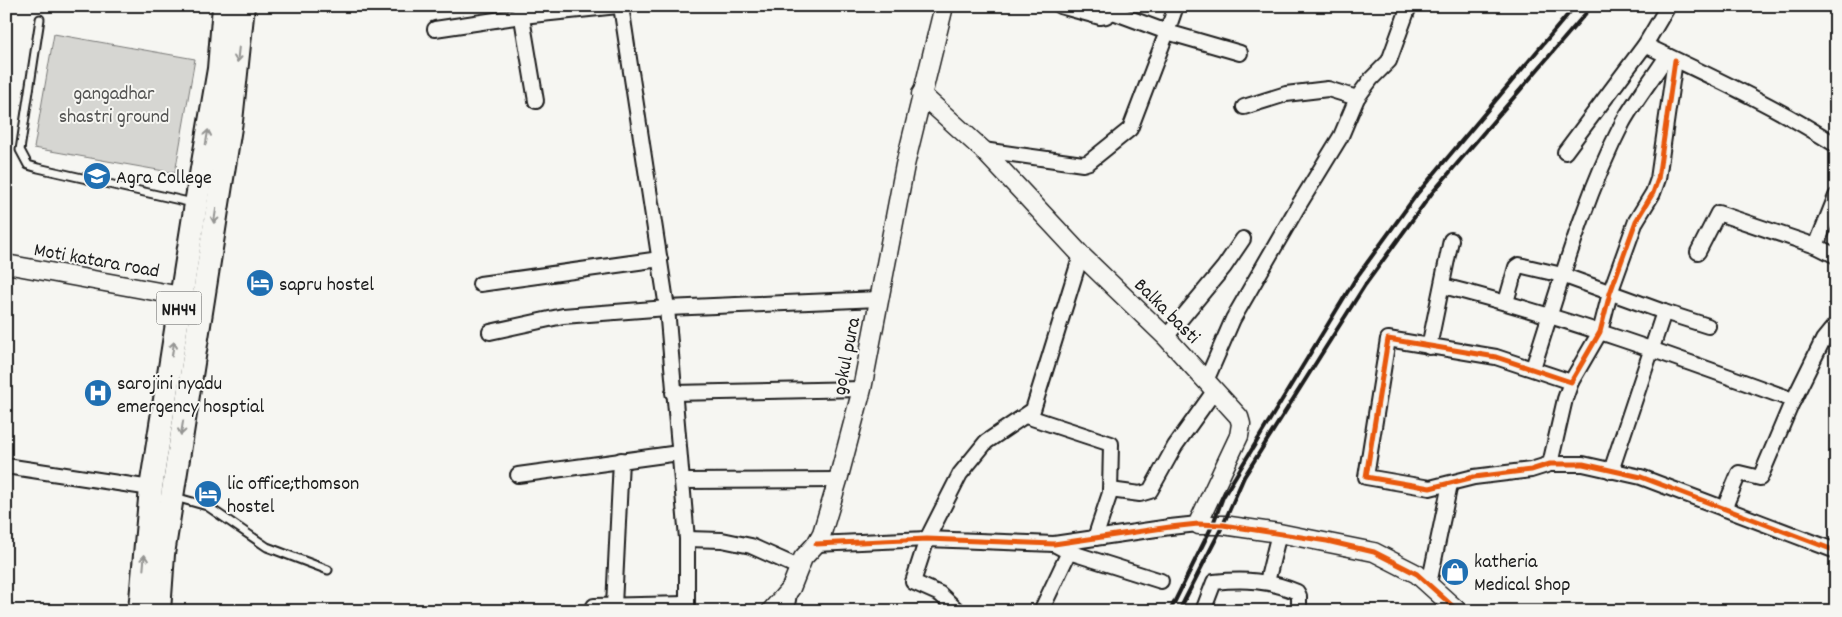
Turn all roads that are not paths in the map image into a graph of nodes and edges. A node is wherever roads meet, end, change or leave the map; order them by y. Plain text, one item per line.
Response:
1 (224, 6) edge
2 (243, 6) edge
3 (619, 6) edge
4 (944, 6) edge
5 (1060, 6) edge
6 (1176, 6) edge
7 (1409, 6) edge
8 (1668, 6) edge
9 (578, 8) edge
10 (521, 11) edge
11 (40, 19) dead end
12 (435, 29) dead end
13 (1167, 32) junction
14 (1649, 39) junction
15 (1240, 53) dead end
16 (1671, 58) junction
17 (921, 94) junction
18 (1357, 98) junction
19 (536, 101) dead end
20 (1244, 107) dead end
21 (1836, 145) edge
22 (983, 150) junction
23 (1565, 152) dead end
24 (1836, 196) edge
25 (196, 204) junction
26 (1243, 239) dead end
27 (1451, 240) dead end
28 (1816, 246) junction
29 (1698, 252) dead end
30 (1080, 255) junction
31 (1836, 256) edge
32 (660, 259) junction
33 (6, 264) edge
34 (1562, 275) junction
35 (480, 284) dead end
36 (1443, 286) junction
37 (1610, 293) junction
38 (181, 296) junction
39 (879, 299) junction
40 (1506, 302) junction
41 (667, 308) junction
42 (1664, 312) junction
43 (1549, 316) junction
44 (1836, 324) edge
45 (1708, 326) dead end
46 (490, 332) dead end
47 (1600, 332) junction
48 (1166, 337) junction
49 (1429, 346) junction
50 (1652, 348) junction
51 (1533, 368) junction
52 (1571, 382) junction
53 (1210, 385) junction
54 (862, 389) junction
55 (673, 393) junction
56 (1793, 401) junction
57 (1026, 416) junction
58 (679, 453) junction
59 (621, 460) junction
60 (1550, 464) junction
61 (6, 466) edge
62 (1611, 470) junction
63 (518, 475) dead end
64 (838, 480) junction
65 (682, 481) junction
66 (1450, 484) junction
67 (151, 488) junction
68 (1110, 490) junction
69 (172, 496) junction
70 (1724, 509) junction
71 (1198, 524) junction
72 (1279, 533) junction
73 (687, 538) junction
74 (1096, 538) junction
75 (927, 539) junction
76 (816, 544) junction
77 (1054, 544) junction
78 (1836, 551) edge
79 (1069, 552) junction
80 (798, 567) junction
81 (328, 570) dead end
82 (1161, 581) dead end
83 (1267, 582) junction
84 (1429, 584) junction
85 (790, 588) junction
86 (594, 606) dead end
87 (614, 606) junction
88 (687, 608) edge
89 (1457, 610) edge
90 (140, 611) edge
91 (159, 611) edge
92 (771, 611) edge
93 (786, 611) edge
94 (958, 611) edge
95 (1041, 611) edge
96 (1203, 611) edge
97 (1298, 611) edge

25 -> 1 highway, NH44
2 -> 69 highway, NH44
3 - 9 street
3 - 32 street
4 - 17 street, gokul pura
5 - 13 street
6 - 13 street
7 - 18 street
8 - 14 street
9 - 10 street
10 - 12 street
10 - 19 street
11 - 25 lane
13 - 15 street
13 - 22 street
14 - 16 street
14 - 23 street
16 - 21 street
16 - 34 street
16 - 37 street
17 - 22 street, Balka basti
17 - 39 street, gokul pura
18 - 20 street
18 - 53 street
22 - 30 street, Balka basti
24 - 28 street
25 - 38 highway, NH44
26 - 48 street
27 - 36 street
28 - 29 street
28 - 31 street
30 - 48 street, Balka basti
30 - 57 street
32 - 35 street
32 - 41 street
33 - 38 street, Moti katara road
34 - 37 street
34 - 40 street
34 - 43 street
36 - 40 street
36 - 49 street
37 - 42 street
37 - 47 street
67 -> 38 highway, NH44
39 - 41 street
39 - 54 street, gokul pura
40 - 43 street
41 - 46 street
41 - 55 street
42 - 45 street
42 - 50 street
43 - 47 street
43 - 51 street
44 - 56 street
47 - 50 street
47 - 52 street
48 - 53 street, Balka basti
49 - 51 street
49 - 66 street
50 - 56 street
50 - 62 street
51 - 52 street
52 - 60 street
53 - 68 street
53 - 71 street, Balka basti
54 - 55 street
54 - 64 street, gokul pura
55 - 58 street
56 - 70 street
57 - 68 street
57 - 75 street
58 - 59 street
58 - 65 street
59 - 63 street
59 - 87 street
60 - 62 street
60 - 66 street
61 - 67 street
62 - 70 street
64 - 65 street
64 - 76 street, gokul pura
65 - 73 street
66 - 84 street
90 -> 67 highway, NH44
68 - 74 street
69 - 81 lane
69 - 91 highway, NH44
70 - 78 street
71 - 72 street
71 - 74 street
72 - 83 street
72 - 84 street
73 - 80 street
73 - 88 street
74 - 77 street
75 - 76 street
75 - 77 street
75 - 94 street
76 - 80 street, gokul pura
77 - 79 street
79 - 82 street
79 - 95 street
80 - 85 street, gokul pura
83 - 96 street
83 - 97 street
84 - 89 street
85 - 92 street, gokul pura
85 - 93 street
86 - 87 street
87 - 88 street

